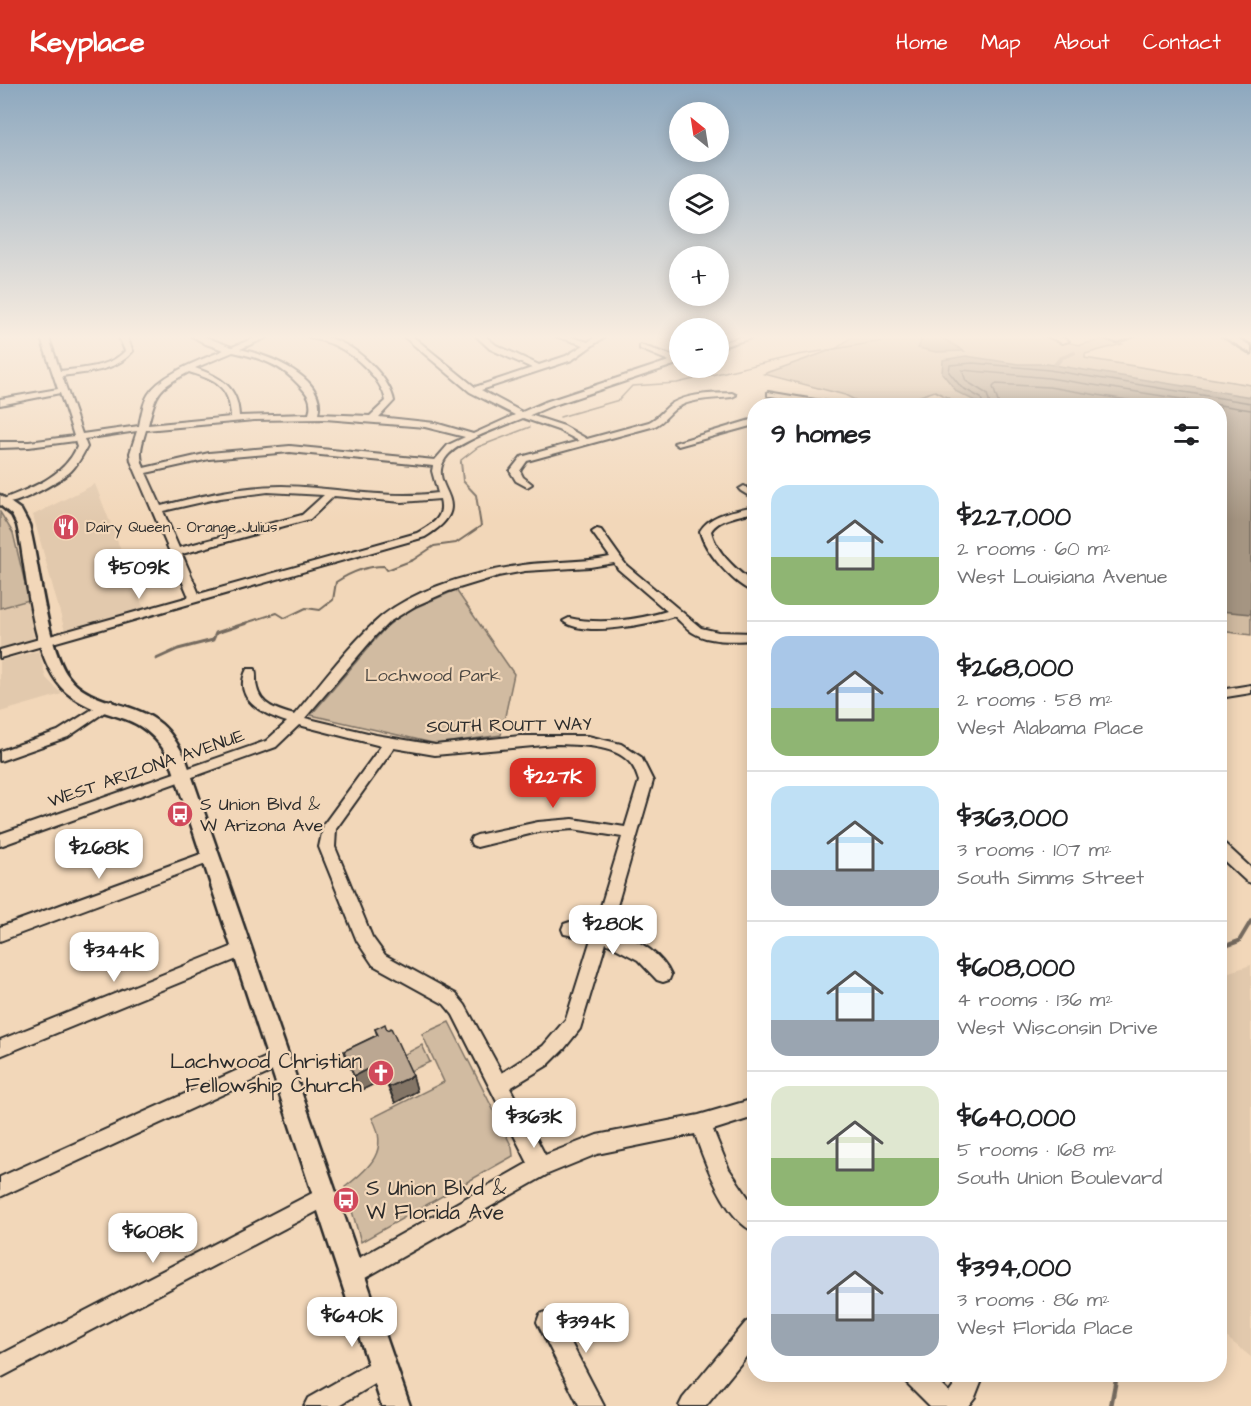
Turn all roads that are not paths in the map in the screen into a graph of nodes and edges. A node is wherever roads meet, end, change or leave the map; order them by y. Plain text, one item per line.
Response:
1 (28, 397) edge
2 (66, 397) edge
3 (153, 397) edge
4 (232, 397) edge
5 (313, 397) edge
6 (389, 397) edge
7 (486, 397) edge
8 (567, 397) edge
9 (721, 397) edge
10 (0, 402) edge
11 (313, 415) junction
12 (525, 416) junction
13 (372, 419) junction
14 (235, 420) junction
15 (747, 424) edge
16 (142, 429) junction
17 (472, 437) junction
18 (81, 438) junction
19 (586, 441) junction
20 (678, 443) dead end
21 (0, 445) edge
22 (436, 463) junction
23 (141, 471) junction
24 (527, 484) dead end
25 (744, 489) dead end
26 (747, 491) edge
27 (330, 494) junction
28 (444, 495) junction
29 (2, 501) edge
30 (158, 510) junction
31 (747, 511) edge
32 (597, 532) dead end
33 (176, 552) junction
34 (616, 559) junction
35 (747, 582) edge
36 (196, 599) junction
37 (675, 612) junction
38 (569, 621) dead end
39 (747, 637) edge
40 (49, 640) junction
41 (0, 654) edge
42 (251, 672) dead end
43 (1251, 689) edge
44 (1227, 691) edge
45 (107, 704) junction
46 (297, 720) junction
47 (391, 742) junction
48 (0, 756) edge
49 (183, 777) junction
50 (631, 833) junction
51 (0, 840) edge
52 (477, 841) dead end
53 (1227, 855) edge
54 (209, 857) junction
55 (1251, 877) edge
56 (570, 929) dead end
57 (600, 933) junction
58 (0, 934) edge
59 (241, 950) junction
60 (663, 975) dead end
61 (0, 1048) edge
62 (278, 1060) junction
63 (500, 1084) junction
64 (747, 1110) edge
65 (702, 1125) junction
66 (541, 1167) junction
67 (0, 1187) edge
68 (324, 1197) junction
69 (747, 1214) edge
70 (351, 1275) junction
71 (548, 1322) dead end
72 (747, 1338) edge
73 (0, 1367) edge
74 (382, 1367) junction
75 (922, 1382) edge
76 (970, 1382) edge
77 (316, 1406) edge
78 (396, 1406) edge
79 (592, 1406) edge
80 (691, 1406) edge
81 (947, 1406) edge
82 (954, 1406) edge

1 - 10 street
2 - 18 street
3 - 16 street
4 - 14 street
5 - 11 street
6 - 13 street
7 - 12 street
8 - 12 street
9 - 19 street
11 - 13 street
11 - 14 street
12 - 17 street
12 - 19 street
13 - 17 street
14 - 16 street
15 - 20 street
16 - 18 street
16 - 23 street
17 - 22 street
18 - 21 street
18 - 29 street
19 - 24 street
22 - 23 street
22 - 28 street
23 - 30 street
25 - 26 street
27 - 28 street
27 - 30 street
27 - 33 street
28 - 36 street
29 - 40 main road
30 - 33 street
31 - 35 street
32 - 34 street
33 - 36 street
34 - 37 street
34 - 46 street, WEST ARIZONA AVENUE
36 - 40 street
37 - 38 street
37 - 39 street
40 - 41 street
40 - 45 main road
42 - 46 street, SOUTH ROUTT WAY
43 - 44 street
45 - 48 street
45 - 49 main road
46 - 47 street, SOUTH ROUTT WAY
46 - 49 street, WEST ARIZONA AVENUE
47 - 50 street, SOUTH ROUTT WAY
47 - 63 street
49 - 51 street, WEST ARIZONA AVENUE
49 - 54 main road
50 - 52 street
50 - 57 street, SOUTH ROUTT WAY
53 - 55 street
54 - 58 street
54 - 59 main road
56 - 57 street
57 - 60 street
57 - 63 street, SOUTH ROUTT WAY
59 - 61 street
59 - 62 main road
62 - 67 street
62 - 68 main road
63 - 66 street
64 - 65 street
65 - 66 street
65 - 69 street
66 - 70 street
68 - 70 main road
68 - 73 street
70 - 74 main road
71 - 79 street
72 - 80 street
74 - 77 street
74 - 78 main road
75 - 81 street
76 - 82 street

